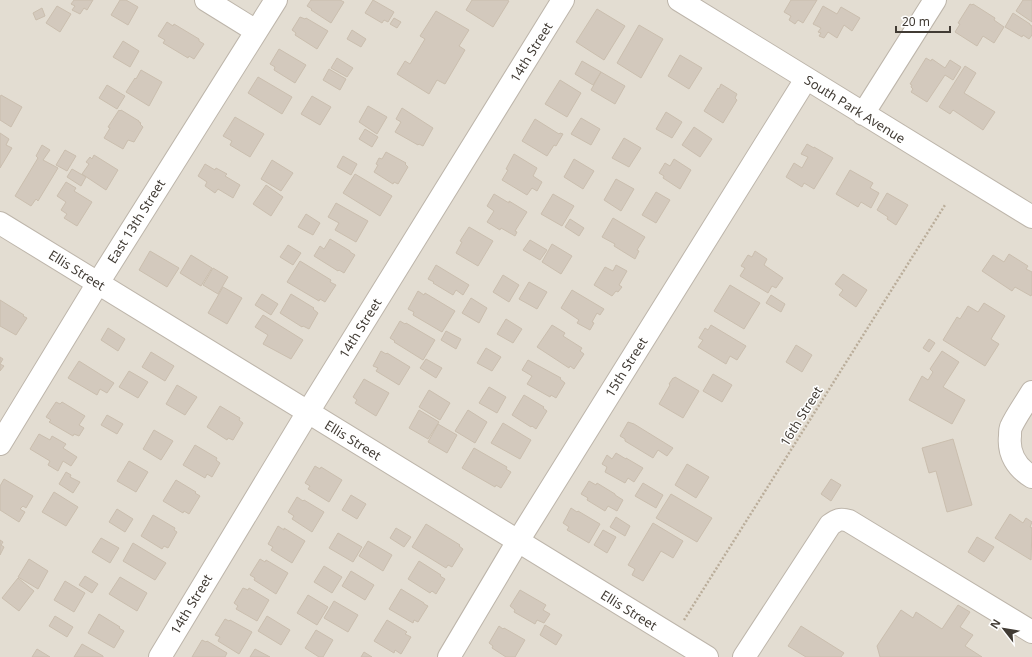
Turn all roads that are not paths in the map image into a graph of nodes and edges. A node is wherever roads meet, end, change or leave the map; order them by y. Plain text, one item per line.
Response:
1 (206, 0) edge
2 (276, 0) edge
3 (563, 0) edge
4 (678, 0) edge
5 (935, 0) edge
6 (256, 31) junction
7 (806, 79) junction
8 (863, 114) junction
9 (1032, 217) edge
10 (0, 223) edge
11 (98, 283) junction
12 (1032, 392) edge
13 (308, 412) junction
14 (0, 444) edge
15 (1032, 477) edge
16 (518, 541) junction
17 (1032, 632) edge
18 (160, 657) edge
19 (449, 657) edge
20 (707, 657) edge
21 (744, 657) edge

1 - 6 street
2 - 6 street, East 13th Street
3 - 13 street, 14th Street
4 - 7 street, South Park Avenue
5 - 8 street
6 - 11 street, East 13th Street
7 - 8 street, South Park Avenue
7 - 16 street, 15th Street
8 - 9 street, South Park Avenue
10 - 11 street, Ellis Street
11 - 13 street, Ellis Street
11 - 14 street, East 13th Street
12 - 15 street
13 - 16 street, Ellis Street
13 - 18 street, 14th Street
16 - 19 street, 15th Street
16 - 20 street, Ellis Street
17 - 21 street

